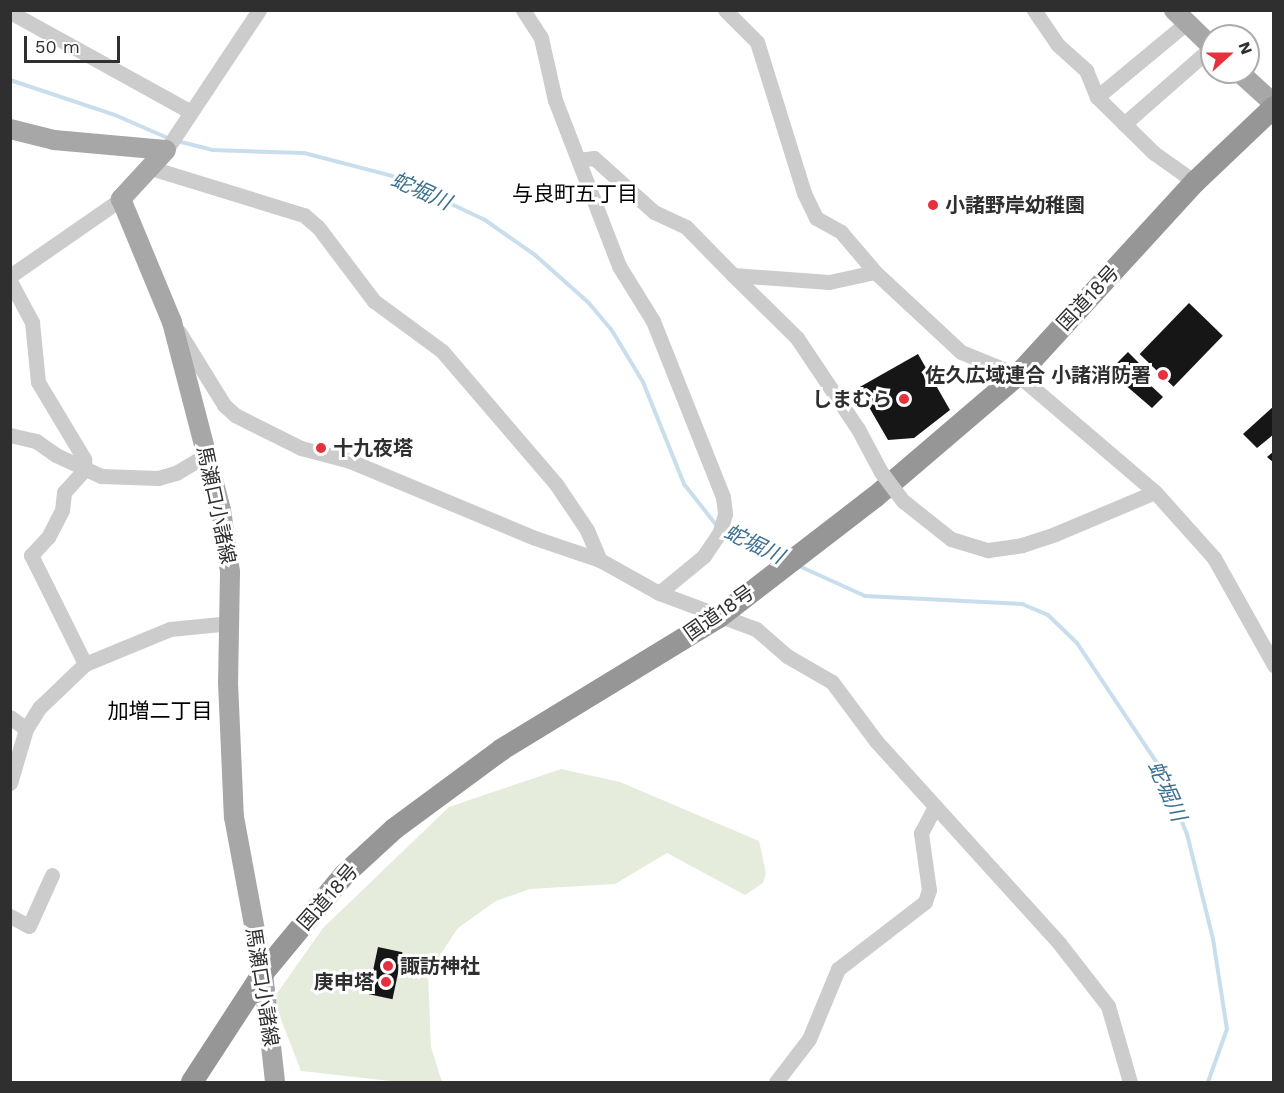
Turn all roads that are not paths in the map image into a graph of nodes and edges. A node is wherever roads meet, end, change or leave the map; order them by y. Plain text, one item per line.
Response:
1 (258, 10) edge
2 (523, 10) edge
3 (725, 10) edge
4 (1034, 10) edge
5 (10, 12) edge
6 (1180, 16) edge
7 (1200, 35) edge
8 (1200, 58) edge
9 (1251, 84) edge
10 (1097, 97) junction
11 (1274, 106) edge
12 (189, 111) junction
13 (1124, 124) junction
14 (10, 129) edge
15 (166, 150) junction
16 (579, 160) junction
17 (151, 168) junction
18 (1194, 182) junction
19 (121, 199) junction
20 (875, 272) junction
21 (733, 275) junction
22 (10, 276) edge
23 (10, 281) edge
24 (172, 322) junction
25 (1018, 375) junction
26 (10, 435) edge
27 (206, 455) junction
28 (85, 469) junction
29 (1155, 492) junction
30 (600, 560) junction
31 (659, 593) junction
32 (719, 617) junction
33 (231, 623) junction
34 (85, 664) junction
35 (1274, 665) edge
36 (10, 717) edge
37 (26, 729) junction
38 (10, 783) edge
39 (935, 807) junction
40 (51, 875) dead end
41 (10, 916) edge
42 (263, 973) junction
43 (192, 1083) edge
44 (275, 1083) edge
45 (776, 1083) edge
46 (1130, 1083) edge

1 - 12 street
2 - 16 street
3 - 20 street
4 - 10 street
5 - 12 street
6 - 7 main road
6 - 10 street
8 - 13 street
9 - 11 main road
10 - 13 street
11 - 18 highway, 国道18号
12 - 15 street
13 - 18 street
14 - 15 main road
15 - 17 main road
16 - 21 street
16 - 31 street
17 - 19 main road
17 - 30 street
18 - 25 highway, 国道18号
19 - 22 street
19 - 24 main road, 馬瀬口小諸線
20 - 21 street
20 - 25 street
21 - 29 street, bridge
23 - 28 street
24 - 27 main road, 馬瀬口小諸線
24 - 30 street
25 - 29 street
25 - 32 highway, 国道18号
26 - 28 street
27 - 28 street
27 - 33 main road, 馬瀬口小諸線
28 - 34 street
29 - 35 street
30 - 31 street
31 - 32 street
32 - 39 street
32 - 42 highway, 国道18号
33 - 34 street
33 - 42 main road, 馬瀬口小諸線
34 - 37 street
36 - 37 street
37 - 38 street
39 - 45 street
39 - 46 street
40 - 41 street
42 - 43 highway, 国道18号
42 - 44 main road, 馬瀬口小諸線

